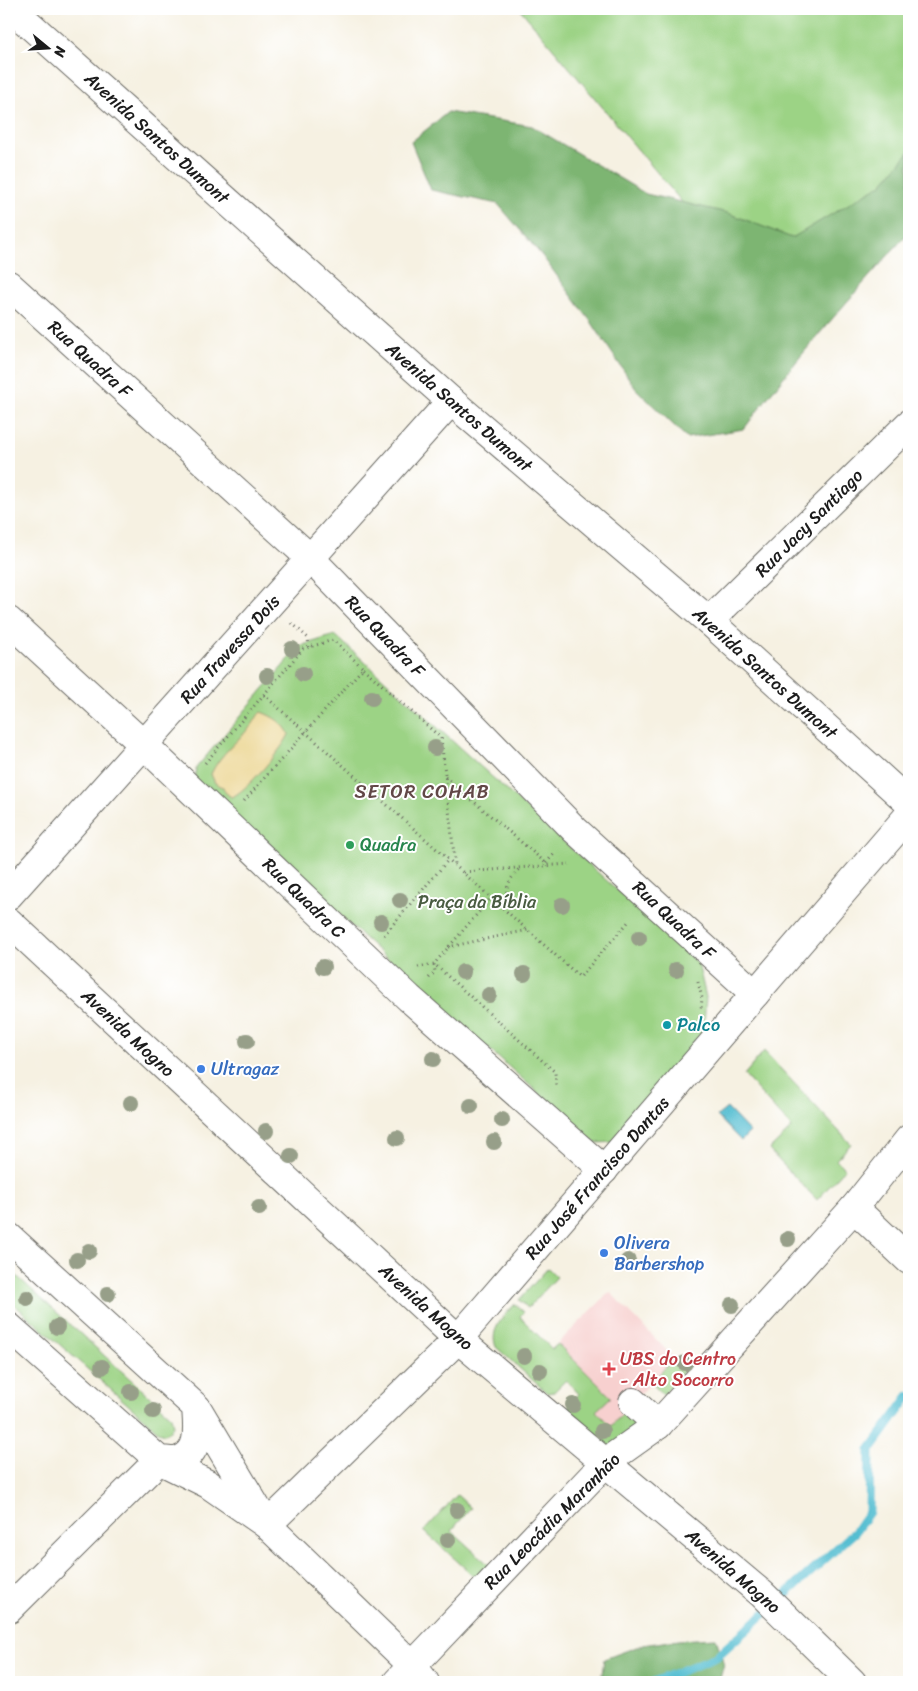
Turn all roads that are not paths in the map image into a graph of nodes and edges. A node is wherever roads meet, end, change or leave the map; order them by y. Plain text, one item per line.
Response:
1 (12, 9) edge
2 (9, 285) edge
3 (451, 401) junction
4 (909, 424) edge
5 (310, 558) junction
6 (9, 621) edge
7 (709, 622) junction
8 (144, 745) junction
9 (909, 803) edge
10 (909, 814) edge
11 (9, 895) edge
12 (9, 922) edge
13 (754, 994) junction
14 (909, 1139) edge
15 (604, 1170) junction
16 (854, 1208) junction
17 (9, 1237) edge
18 (909, 1260) edge
19 (9, 1327) edge
20 (458, 1338) junction
21 (634, 1402) dead end
22 (196, 1407) junction
23 (658, 1425) junction
24 (159, 1460) junction
25 (606, 1462) junction
26 (267, 1525) junction
27 (9, 1609) edge
28 (412, 1677) edge
29 (852, 1682) edge

1 - 3 street, Avenida Santos Dumont
2 - 5 street, Rua Quadra F
3 - 5 street, Rua Travessa Dois
3 - 7 street, Avenida Santos Dumont
4 - 7 street, Rua Jacy Santiago
5 - 8 street, Rua Travessa Dois
5 - 13 street, Rua Quadra F
6 - 8 street, Rua Quadra C
7 - 9 street, Avenida Santos Dumont
8 - 11 street, Rua Travessa Dois
8 - 15 street, Rua Quadra C
10 - 13 street, Rua José Francisco Dantas
12 - 20 street, Avenida Mogno
13 - 15 street, Rua José Francisco Dantas
14 - 16 street, Rua Leocádia Maranhão
15 - 20 street, Rua José Francisco Dantas
16 - 18 street
16 - 23 street, Rua Leocádia Maranhão
17 - 22 street
19 - 24 street
20 - 25 street, Avenida Mogno
20 - 26 street, Rua José Francisco Dantas
21 - 23 street
22 - 24 street
22 - 26 street
23 - 25 street, Rua Leocádia Maranhão
24 - 26 street
24 - 27 street
25 - 28 street, Rua Leocádia Maranhão
25 - 29 street, Avenida Mogno
26 - 28 street

